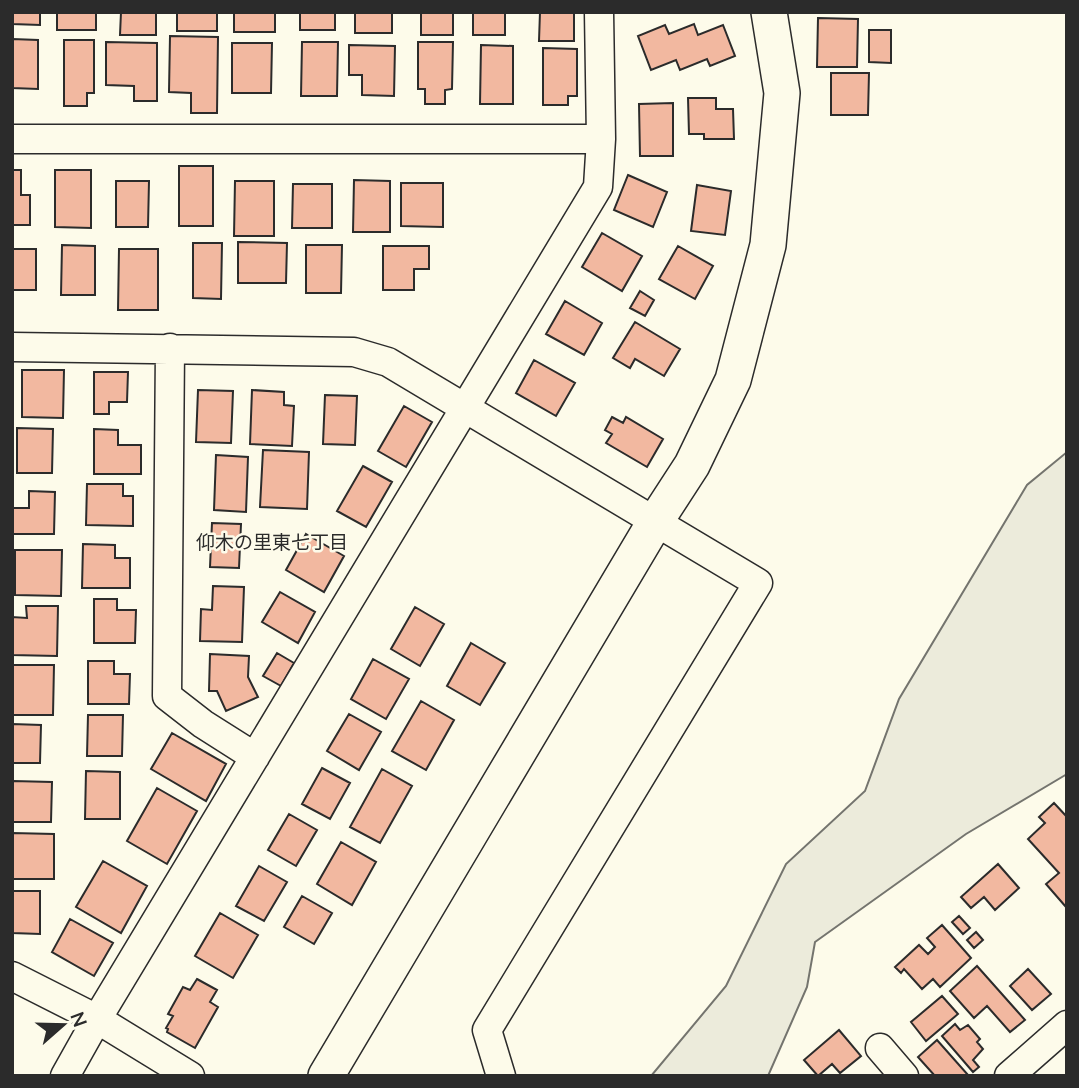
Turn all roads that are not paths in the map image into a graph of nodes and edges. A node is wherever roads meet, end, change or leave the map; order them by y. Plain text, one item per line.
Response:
1 (599, 12) edge
2 (769, 12) edge
3 (12, 139) edge
4 (600, 139) junction
5 (12, 347) edge
6 (170, 348) junction
7 (465, 408) junction
8 (655, 522) junction
9 (255, 757) junction
10 (12, 976) edge
11 (97, 1019) junction
12 (1067, 1026) edge
13 (880, 1048) dead end
14 (65, 1076) edge
15 (190, 1076) edge
16 (326, 1076) edge
17 (501, 1076) edge
18 (904, 1076) edge
19 (1009, 1076) edge

1 - 4 street
2 - 8 street
3 - 4 street
4 - 7 street
5 - 6 street
6 - 7 street
6 - 9 street
7 - 8 street
7 - 9 street
8 - 16 street
8 - 17 street
9 - 11 street
10 - 11 street
11 - 14 street
11 - 15 street
12 - 19 street
13 - 18 street

